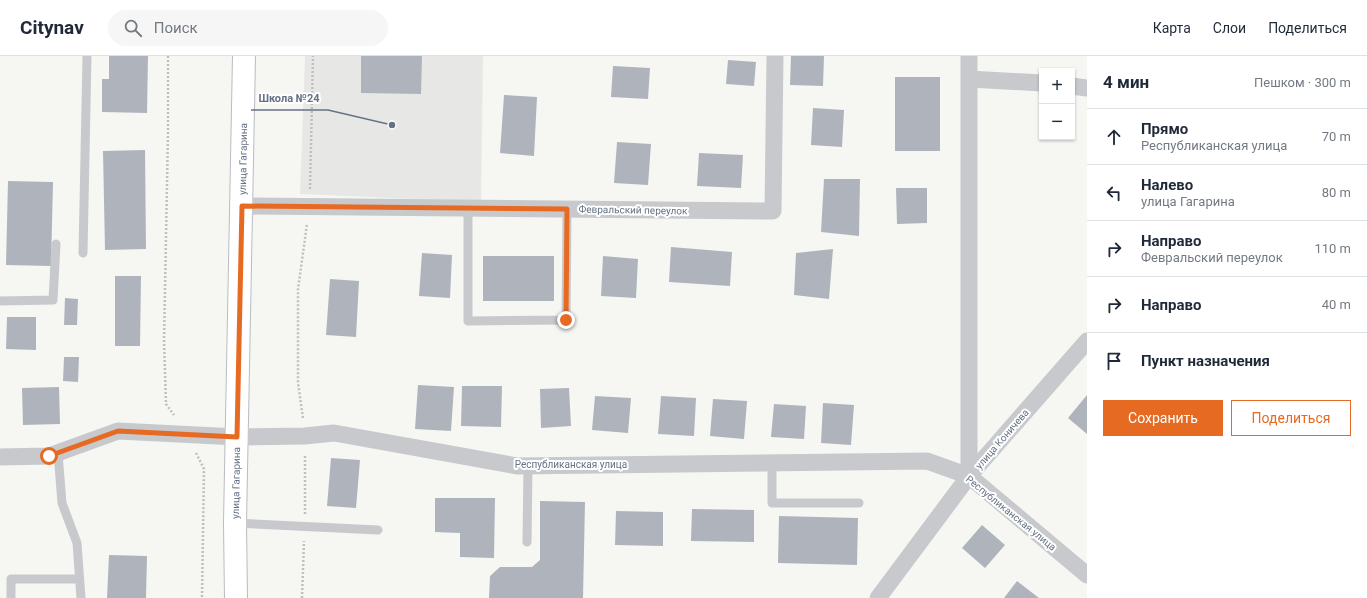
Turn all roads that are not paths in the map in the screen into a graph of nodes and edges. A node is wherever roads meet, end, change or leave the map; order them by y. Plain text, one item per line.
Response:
1 (87, 56) edge
2 (244, 56) edge
3 (775, 56) edge
4 (969, 56) edge
5 (969, 79) junction
6 (1039, 83) edge
7 (1075, 86) edge
8 (1087, 88) edge
9 (242, 206) junction
10 (468, 208) junction
11 (567, 209) junction
12 (56, 244) dead end
13 (83, 253) dead end
14 (0, 301) edge
15 (1087, 341) edge
16 (237, 437) junction
17 (58, 453) junction
18 (0, 457) edge
19 (772, 462) junction
20 (528, 466) junction
21 (969, 476) junction
22 (860, 503) dead end
23 (235, 523) junction
24 (378, 530) dead end
25 (527, 542) dead end
26 (1087, 575) edge
27 (79, 579) junction
28 (11, 598) edge
29 (81, 598) edge
30 (236, 598) edge
31 (878, 598) edge

1 - 13 lane
2 - 9 street, улица Гагарина
3 - 11 street, Февральский переулок
4 - 5 street
5 - 6 street
5 - 21 street
7 - 8 street
9 - 10 street, Февральский переулок
9 - 16 street, улица Гагарина
10 - 11 street, Февральский переулок
10 - 11 lane
12 - 14 lane
15 - 21 street, улица Коничева
16 - 17 street, Республиканская улица
16 - 20 street, Республиканская улица
16 - 23 street, улица Гагарина
17 - 18 street, Республиканская улица
17 - 27 lane
19 - 20 street, Республиканская улица
19 - 21 street, Республиканская улица
19 - 22 lane
20 - 25 lane
21 - 26 street, Республиканская улица
21 - 31 street, улица Коничева
23 - 24 lane
23 - 30 street, улица Гагарина
27 - 28 lane
27 - 29 lane

